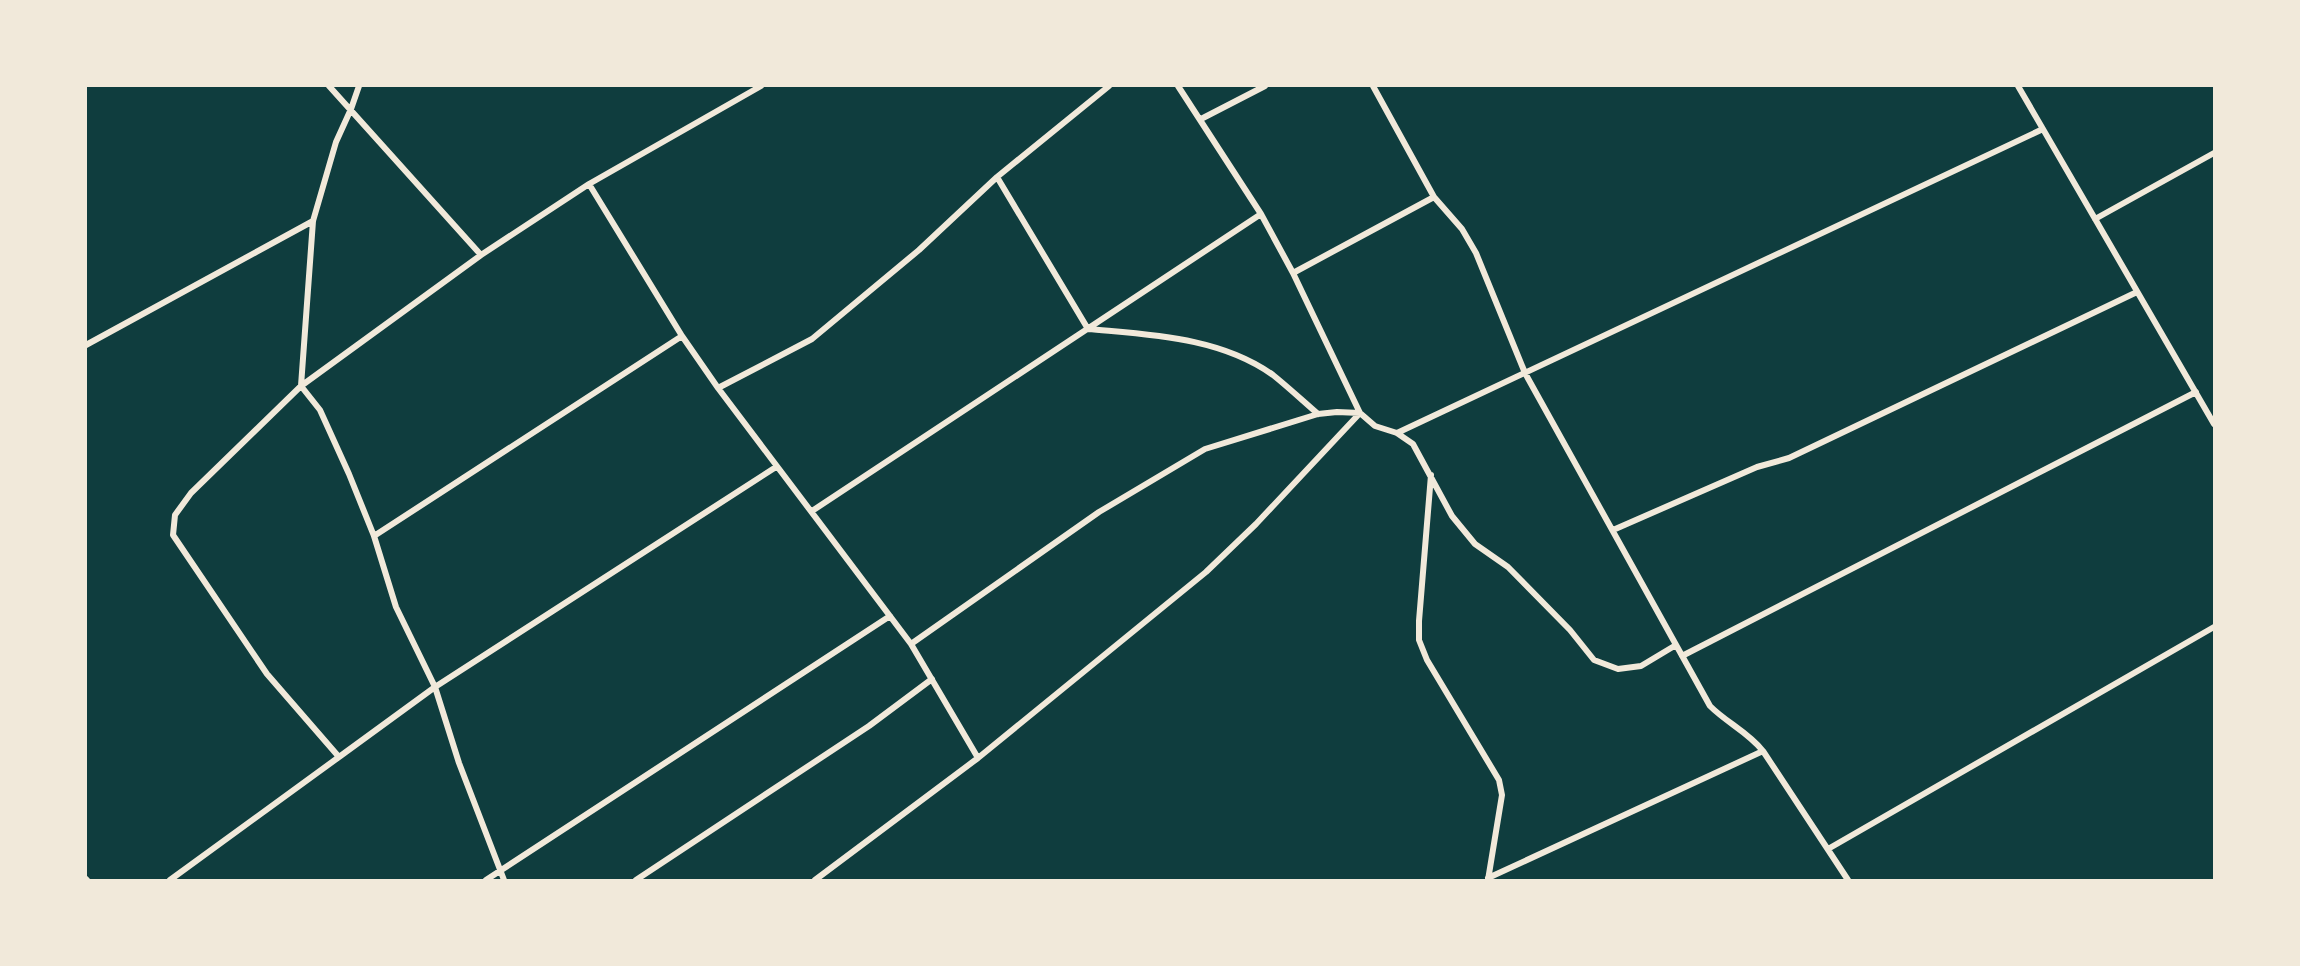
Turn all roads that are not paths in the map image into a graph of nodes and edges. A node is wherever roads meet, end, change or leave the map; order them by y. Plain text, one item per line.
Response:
1 (329, 86) edge
2 (359, 86) edge
3 (761, 86) edge
4 (1109, 86) edge
5 (1178, 86) edge
6 (1265, 86) edge
7 (1374, 86) edge
8 (2018, 86) edge
9 (351, 109) junction
10 (1201, 119) junction
11 (2043, 129) junction
12 (2214, 153) edge
13 (997, 177) junction
14 (589, 184) junction
15 (1434, 197) junction
16 (1261, 214) junction
17 (2095, 219) junction
18 (313, 221) junction
19 (481, 255) junction
20 (1293, 273) junction
21 (2137, 292) junction
22 (1088, 328) junction
23 (682, 336) junction
24 (86, 345) edge
25 (1525, 373) junction
26 (301, 386) junction
27 (718, 388) junction
28 (2196, 392) junction
29 (1360, 413) junction
30 (1318, 414) junction
31 (2214, 424) edge
32 (1397, 433) junction
33 (776, 467) junction
34 (1431, 474) junction
35 (812, 511) junction
36 (1613, 530) junction
37 (374, 536) junction
38 (890, 616) junction
39 (2214, 627) edge
40 (911, 644) junction
41 (1676, 645) junction
42 (1682, 656) junction
43 (932, 679) junction
44 (435, 687) junction
45 (1763, 751) junction
46 (339, 757) junction
47 (978, 758) junction
48 (1828, 849) junction
49 (501, 871) junction
50 (1488, 879) edge
51 (170, 880) edge
52 (486, 880) edge
53 (504, 880) edge
54 (636, 880) edge
55 (815, 880) edge
56 (1848, 880) edge

1 - 9 street
2 - 9 street
3 - 14 street
4 - 13 street
5 - 10 street
6 - 10 street
7 - 15 street
8 - 11 street
9 - 18 street
9 - 19 street
10 - 16 street
11 - 17 street
11 - 25 street
12 - 17 street
13 - 22 street
13 - 27 street
14 - 19 street
14 - 23 street
15 - 20 street
15 - 25 street
16 - 20 street
16 - 22 street
17 - 21 street
18 - 24 street
18 - 26 street
19 - 26 street
20 - 29 street
21 - 28 street
21 - 36 street
22 - 30 street
22 - 35 street
23 - 27 street
23 - 37 street
25 - 32 street
25 - 36 street
26 - 37 street
26 - 46 street
27 - 33 street
28 - 31 street
28 - 42 street
29 - 30 street
29 - 32 street
29 - 47 street
30 - 40 street
32 - 34 street
33 - 35 street
33 - 44 street
34 - 41 street
34 - 50 street
35 - 38 street
36 - 41 street
37 - 44 street
38 - 40 street
38 - 49 street
39 - 48 street
40 - 43 street
41 - 42 street
42 - 45 street
43 - 47 street
43 - 54 street
44 - 46 street
44 - 49 street
45 - 48 street
45 - 50 street
46 - 51 street
47 - 55 street
48 - 56 street
49 - 52 street
49 - 53 street

